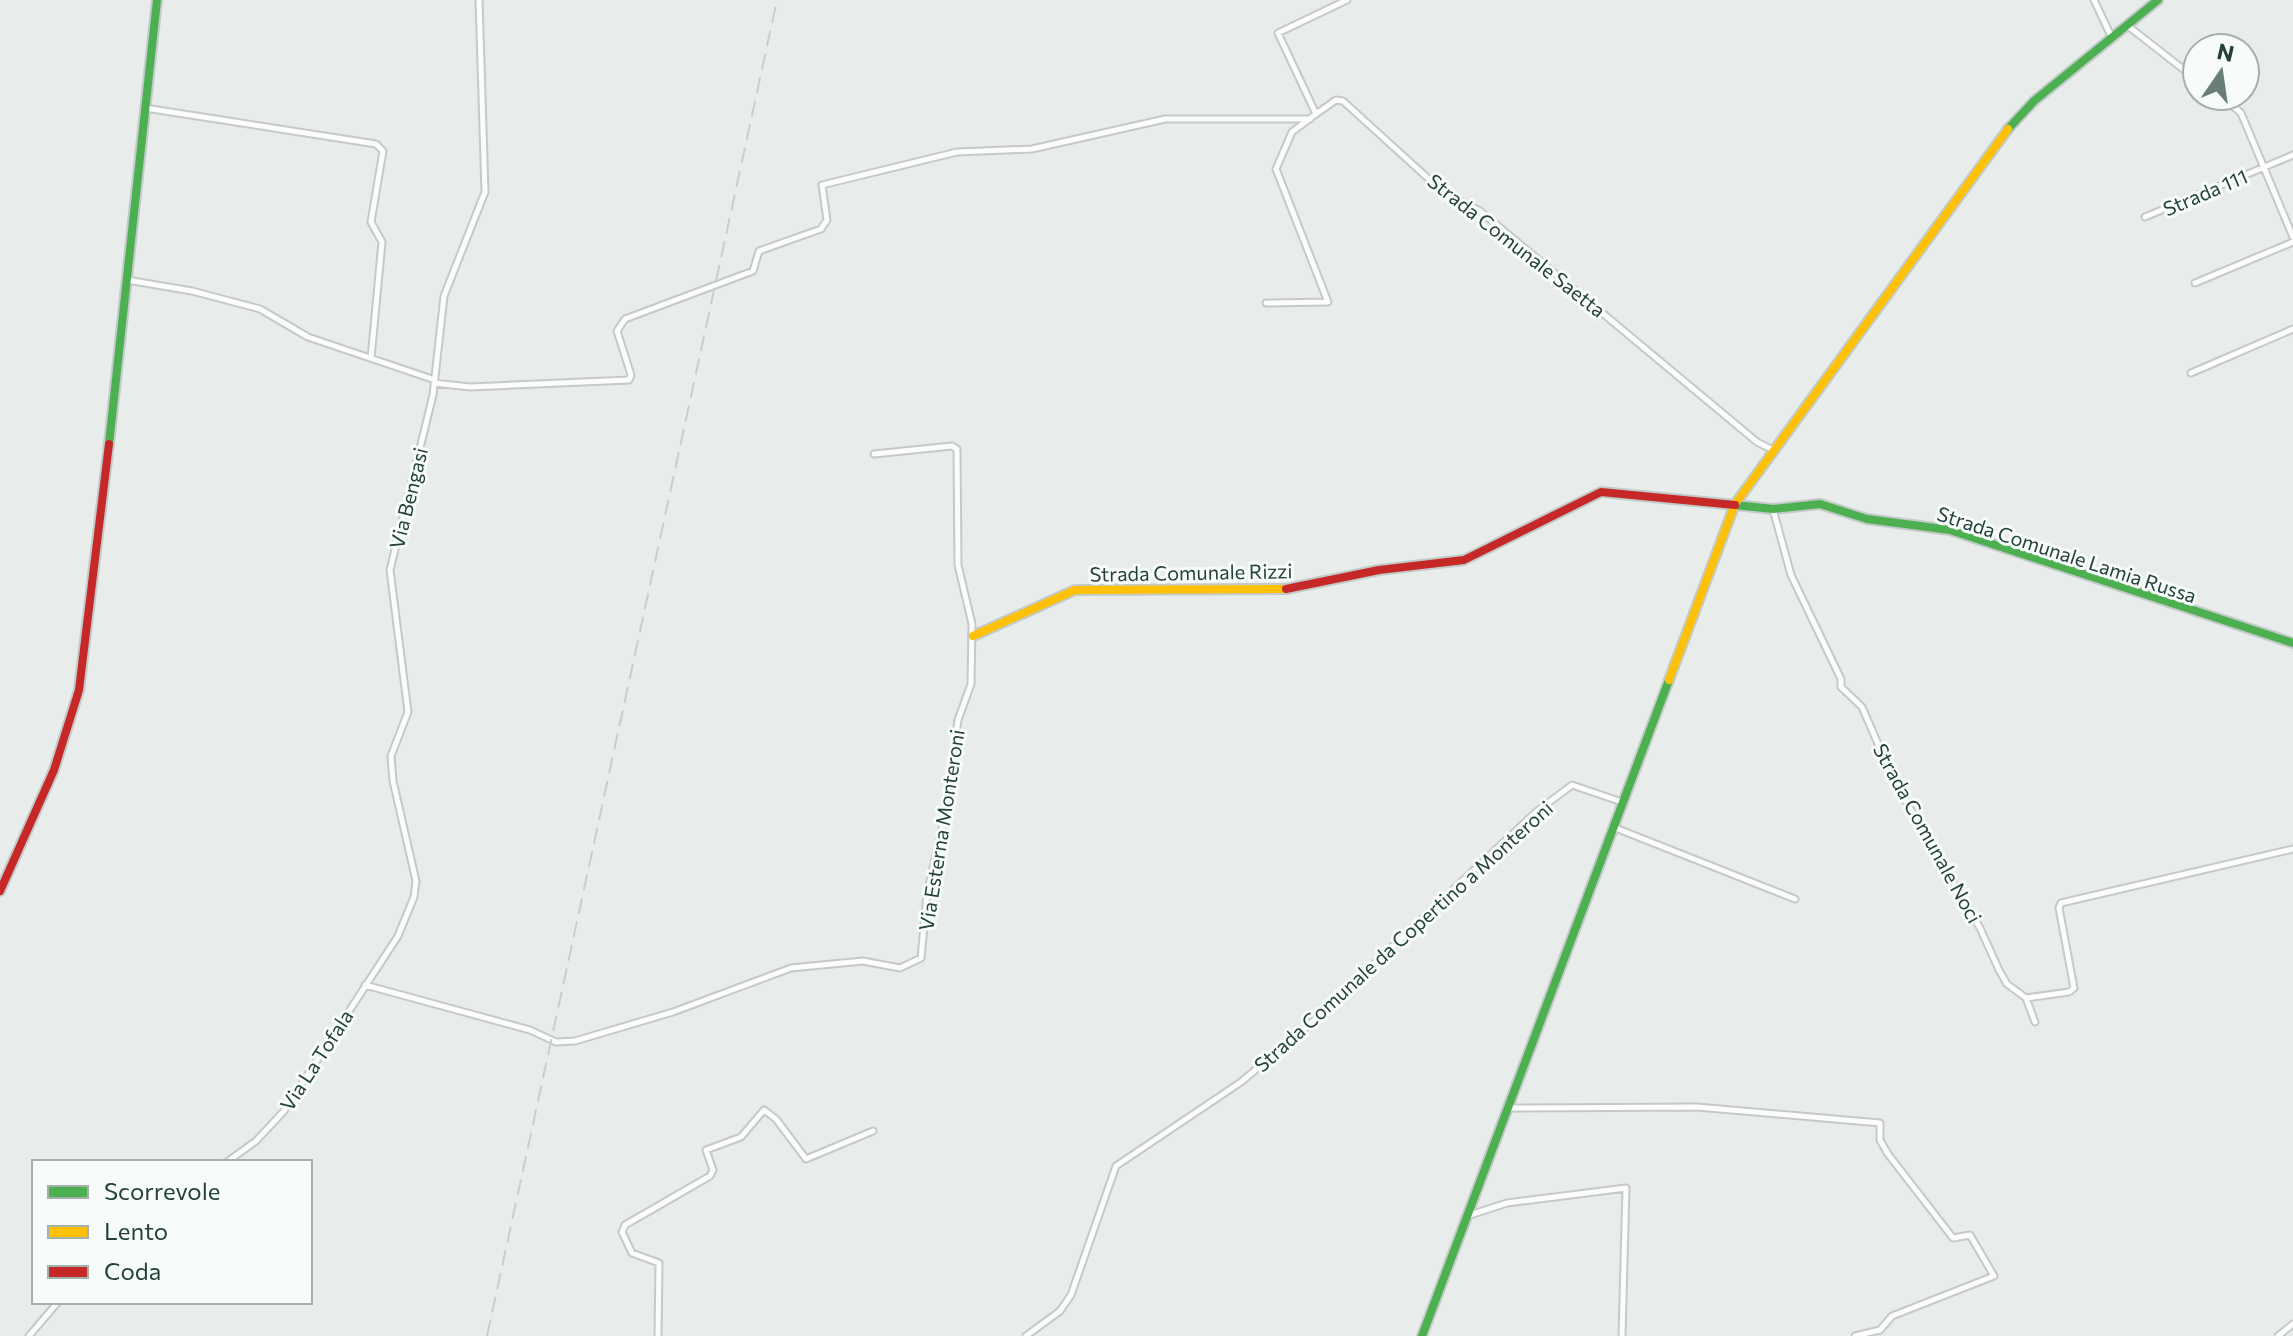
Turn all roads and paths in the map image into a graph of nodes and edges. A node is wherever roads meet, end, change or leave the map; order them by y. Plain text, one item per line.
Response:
1 (157, 0) edge
2 (479, 0) edge
3 (1347, 0) edge
4 (2094, 0) edge
5 (2158, 0) edge
6 (2128, 26) junction
7 (2112, 38) junction
8 (2181, 67) edge
9 (145, 108) junction
10 (2240, 112) edge
11 (1316, 114) junction
12 (1310, 119) junction
13 (2293, 155) edge
14 (2264, 167) junction
15 (2145, 217) dead end
16 (2293, 240) edge
17 (127, 280) junction
18 (2195, 283) dead end
19 (1266, 303) dead end
20 (2293, 329) edge
21 (371, 358) junction
22 (2191, 373) dead end
23 (435, 382) junction
24 (1773, 450) junction
25 (874, 454) dead end
26 (1735, 504) junction
27 (1773, 509) junction
28 (973, 636) junction
29 (2293, 643) edge
30 (1622, 802) junction
31 (1613, 827) junction
32 (2293, 849) edge
33 (0, 891) edge
34 (1795, 899) dead end
35 (365, 985) junction
36 (2026, 998) junction
37 (2035, 1022) dead end
38 (1508, 1108) junction
39 (873, 1131) dead end
40 (230, 1160) edge
41 (1467, 1216) junction
42 (56, 1304) edge
43 (2293, 1324) edge
44 (29, 1336) edge
45 (658, 1336) edge
46 (1026, 1336) edge
47 (1422, 1336) edge
48 (1622, 1336) edge
49 (1855, 1336) edge
50 (2278, 1336) edge

1 - 9 street
2 - 23 street, Via Bengasi
3 - 11 street
4 - 7 street
5 - 6 street
6 - 7 street
6 - 8 street
7 - 24 street
9 - 17 street
9 - 21 street
10 - 14 street
11 - 12 street
11 - 24 street, Strada Comunale Saetta
12 - 19 street
12 - 23 street
13 - 14 street, Strada 111
14 - 15 street, Strada 111
14 - 16 street
16 - 18 street
17 - 21 street
17 - 33 street
20 - 22 street
21 - 23 street
23 - 35 street, Via Bengasi
24 - 26 street
25 - 28 street, Via Esterna Monteroni
26 - 27 street, Strada Comunale Lamia Russa
26 - 28 street, Strada Comunale Rizzi
26 - 30 street
27 - 29 street, Strada Comunale Lamia Russa
27 - 36 street, Strada Comunale Noci
28 - 35 street, Via Esterna Monteroni
30 - 31 street
30 - 46 street, Strada Comunale da Copertino a Monteroni
31 - 34 street
31 - 38 street
32 - 36 street
35 - 40 street, Via La Tofala
36 - 37 street, Strada Comunale Noci
38 - 41 street
38 - 49 street
39 - 45 street
41 - 47 street
41 - 48 street
42 - 44 street
43 - 50 street

